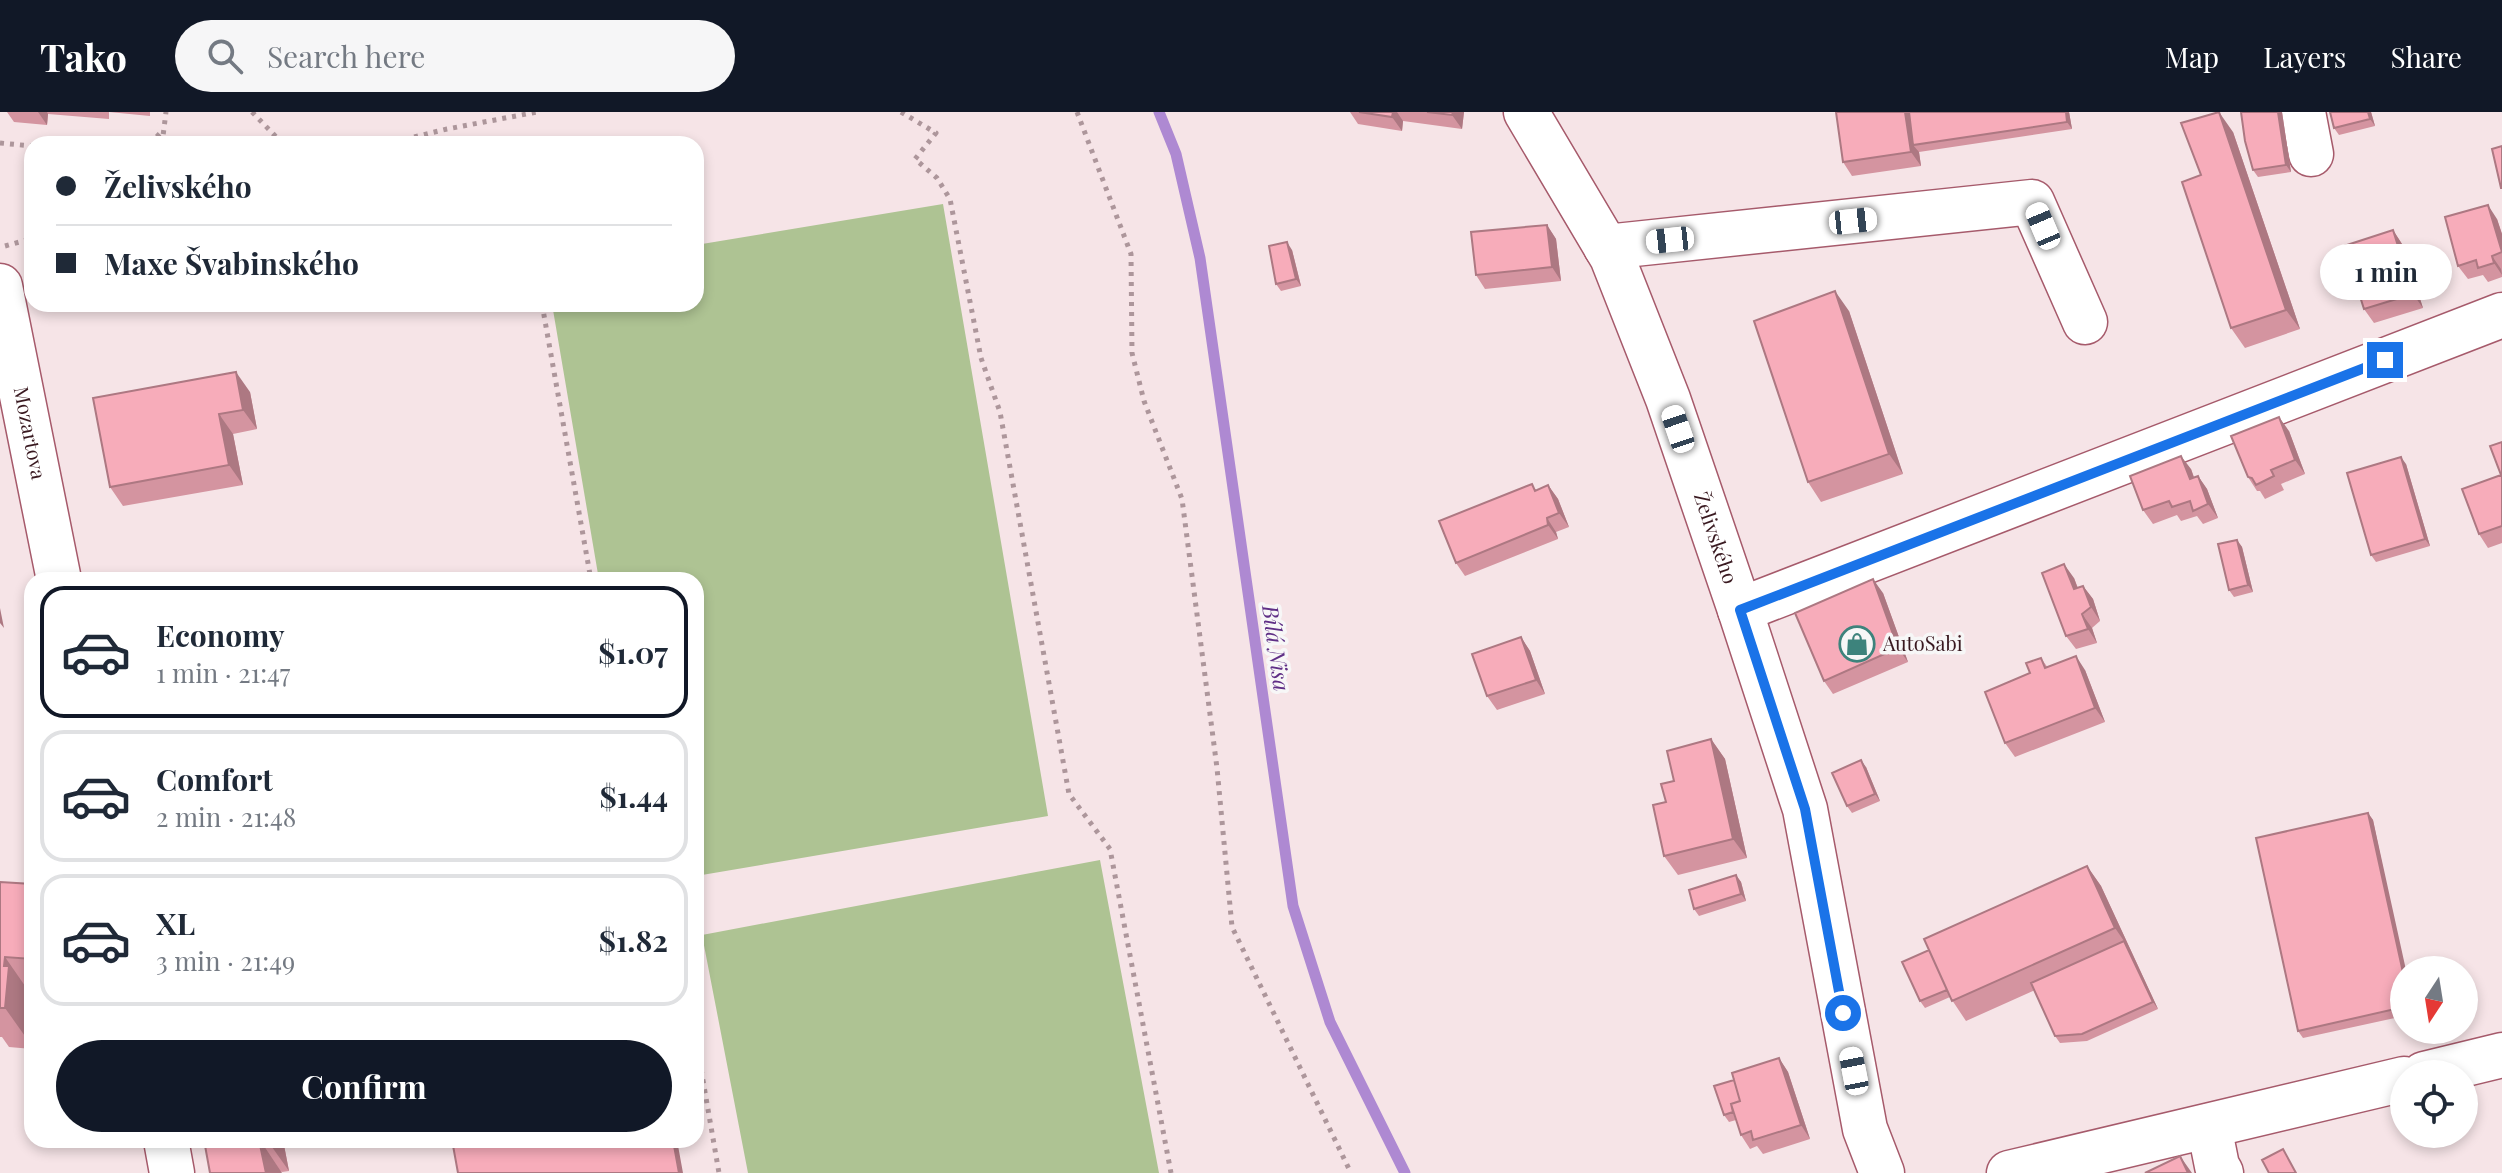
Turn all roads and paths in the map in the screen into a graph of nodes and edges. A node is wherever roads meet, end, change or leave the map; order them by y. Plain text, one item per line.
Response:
1 (166, 112) edge
2 (252, 112) edge
3 (537, 112) edge
4 (901, 112) edge
5 (1077, 112) edge
6 (1526, 112) edge
7 (2303, 112) edge
8 (164, 129) junction
9 (157, 136) edge
10 (163, 136) edge
11 (275, 136) edge
12 (418, 136) edge
13 (0, 143) edge
14 (24, 145) edge
15 (2311, 154) dead end
16 (24, 240) edge
17 (0, 247) edge
18 (1606, 247) junction
19 (0, 286) edge
20 (543, 312) edge
21 (2502, 315) edge
22 (2085, 322) dead end
23 (57, 572) edge
24 (590, 572) edge
25 (1740, 610) junction
26 (2502, 1055) edge
27 (2478, 1061) edge
28 (2390, 1082) edge
29 (704, 1086) edge
30 (2209, 1126) junction
31 (167, 1148) edge
32 (172, 1173) edge
33 (719, 1173) edge
34 (1171, 1173) edge
35 (1351, 1173) edge
36 (1882, 1173) edge
37 (2009, 1173) edge
38 (2221, 1173) edge

1 - 8 path
2 - 11 path
3 - 12 path
4 - 34 path
5 - 35 path
6 - 18 street, Želivského
7 - 15 street
8 - 9 path
8 - 10 path
13 - 14 path
16 - 17 path
18 - 22 street
18 - 25 street, Želivského
19 - 23 street, Mozartova
20 - 24 path
21 - 25 street
25 - 36 street, Želivského
26 - 27 street
28 - 30 street
29 - 33 path
30 - 37 street
30 - 38 street
31 - 32 street

